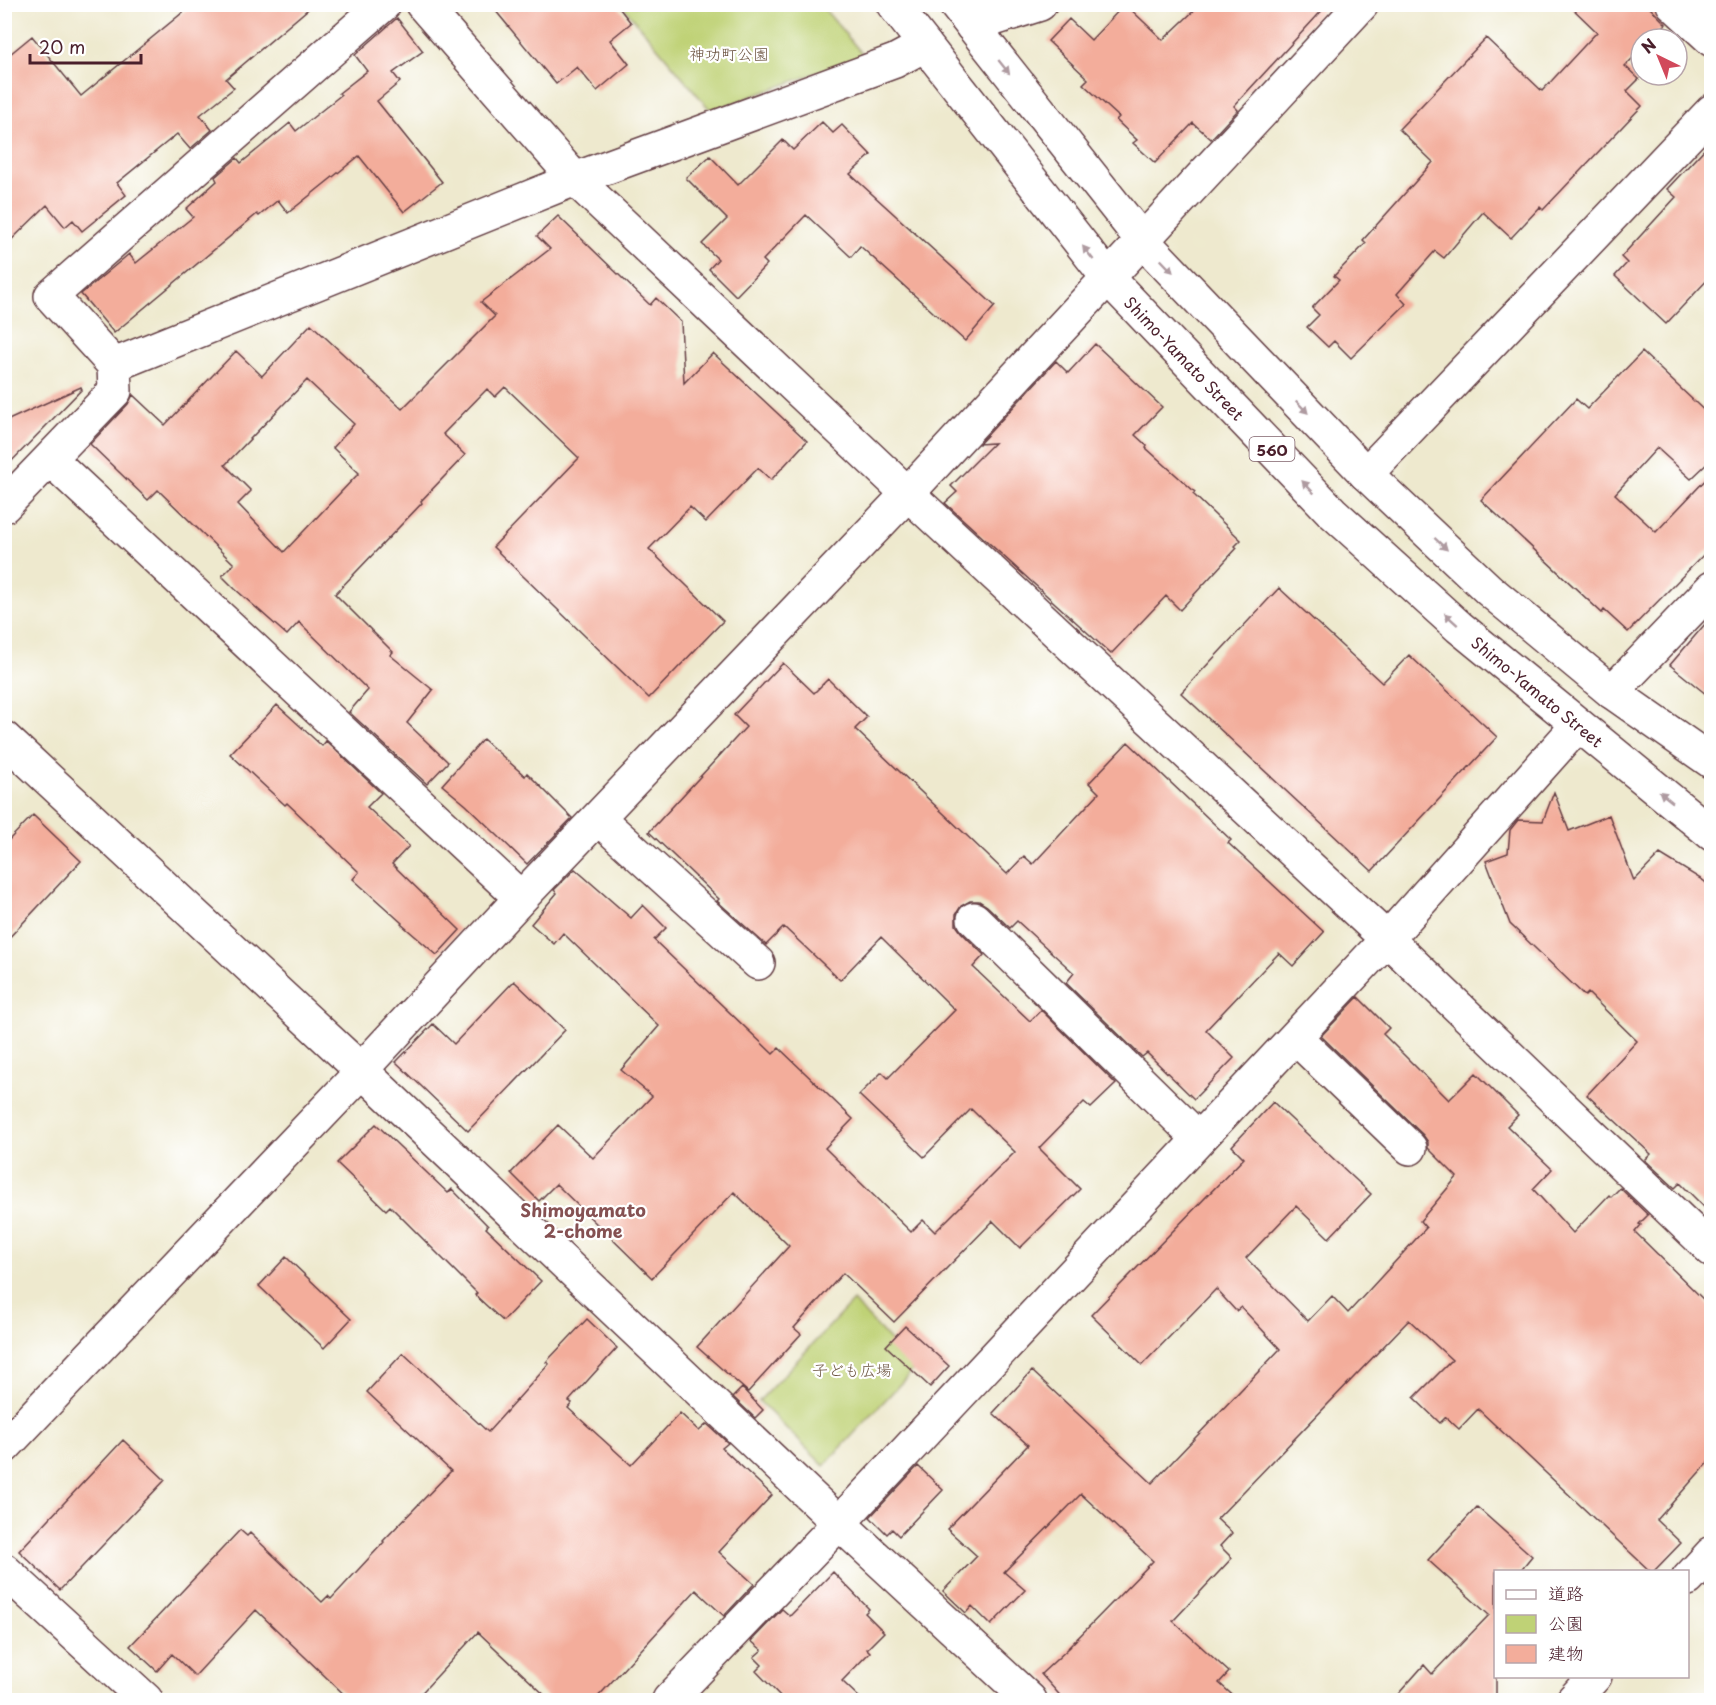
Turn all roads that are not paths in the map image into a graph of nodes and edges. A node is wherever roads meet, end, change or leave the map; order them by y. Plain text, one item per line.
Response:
1 (384, 4) edge
2 (422, 4) edge
3 (893, 4) edge
4 (1040, 4) edge
5 (1362, 4) edge
6 (1673, 4) edge
7 (963, 15) edge
8 (1712, 40) edge
9 (925, 45) junction
10 (1712, 111) edge
11 (575, 179) junction
12 (1142, 240) junction
13 (1108, 278) junction
14 (114, 365) junction
15 (50, 459) junction
16 (1366, 474) junction
17 (907, 493) junction
18 (4, 506) edge
19 (1712, 588) edge
20 (1612, 692) junction
21 (1578, 725) junction
22 (4, 738) edge
23 (1712, 762) edge
24 (598, 818) junction
25 (1712, 834) edge
26 (521, 898) junction
27 (974, 919) dead end
28 (1387, 939) junction
29 (758, 963) dead end
30 (1295, 1037) junction
31 (361, 1070) junction
32 (1199, 1139) junction
33 (1410, 1148) dead end
34 (1712, 1250) edge
35 (4, 1448) edge
36 (839, 1522) junction
37 (1712, 1553) edge
38 (4, 1570) edge
39 (1689, 1578) edge
40 (1594, 1678) edge
41 (146, 1701) edge
42 (669, 1701) edge
43 (1030, 1701) edge
44 (1573, 1701) edge

1 - 14 street
2 - 11 street
3 - 9 street, Shimo-Yamato Street / 560
4 - 7 street
5 - 12 street
6 - 8 street
7 -> 12 street
9 - 11 street
13 -> 9 street, Shimo-Yamato Street / 560
10 - 16 street
11 - 14 street
11 - 17 street
12 - 13 street
12 -> 16 street
13 - 17 street
21 -> 13 street, Shimo-Yamato Street / 560
14 - 15 street
15 - 18 street
15 - 26 street
16 -> 20 street
17 - 24 street
17 - 28 street
19 - 20 street
20 - 23 street
25 -> 21 street, Shimo-Yamato Street / 560
21 - 28 street
22 - 31 street
24 - 26 street
24 - 29 street
26 - 31 street
27 - 32 street
28 - 30 street
28 - 34 street
30 - 32 street
30 - 33 street
31 - 35 street
31 - 36 street
32 - 36 street
36 - 42 street
36 - 43 street
37 - 39 street
38 - 41 street
40 - 44 street

